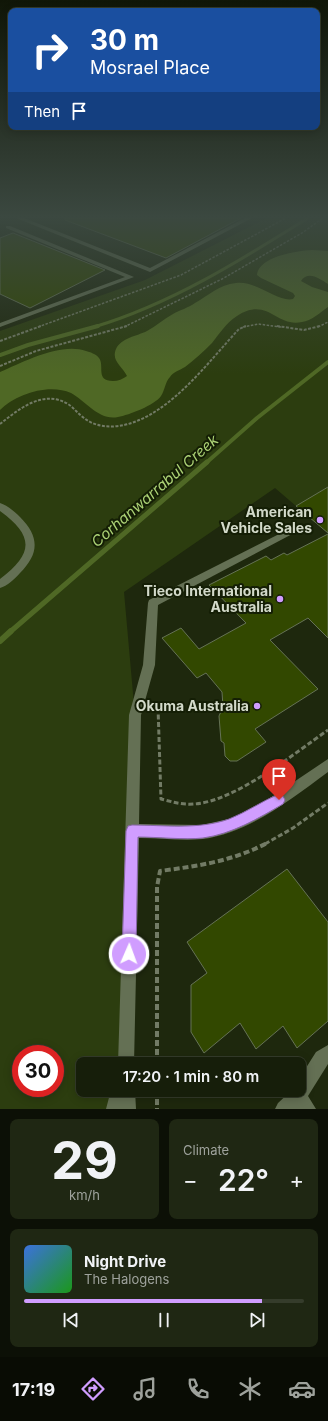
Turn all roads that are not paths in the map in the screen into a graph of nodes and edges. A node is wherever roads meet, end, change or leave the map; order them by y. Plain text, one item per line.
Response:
1 (114, 270) edge
2 (0, 325) edge
3 (0, 506) edge
4 (293, 530) dead end
5 (0, 584) edge
6 (328, 765) edge
7 (132, 831) junction
8 (328, 1053) edge
9 (125, 1057) edge
10 (118, 1097) edge
11 (127, 1097) edge
12 (303, 1102) edge
13 (115, 1109) edge
14 (127, 1109) edge
15 (284, 1109) edge

1 - 2 street
3 - 5 street
4 - 7 street
6 - 7 street
7 - 9 street
8 - 12 street
10 - 13 street
11 - 14 street
12 - 15 street

